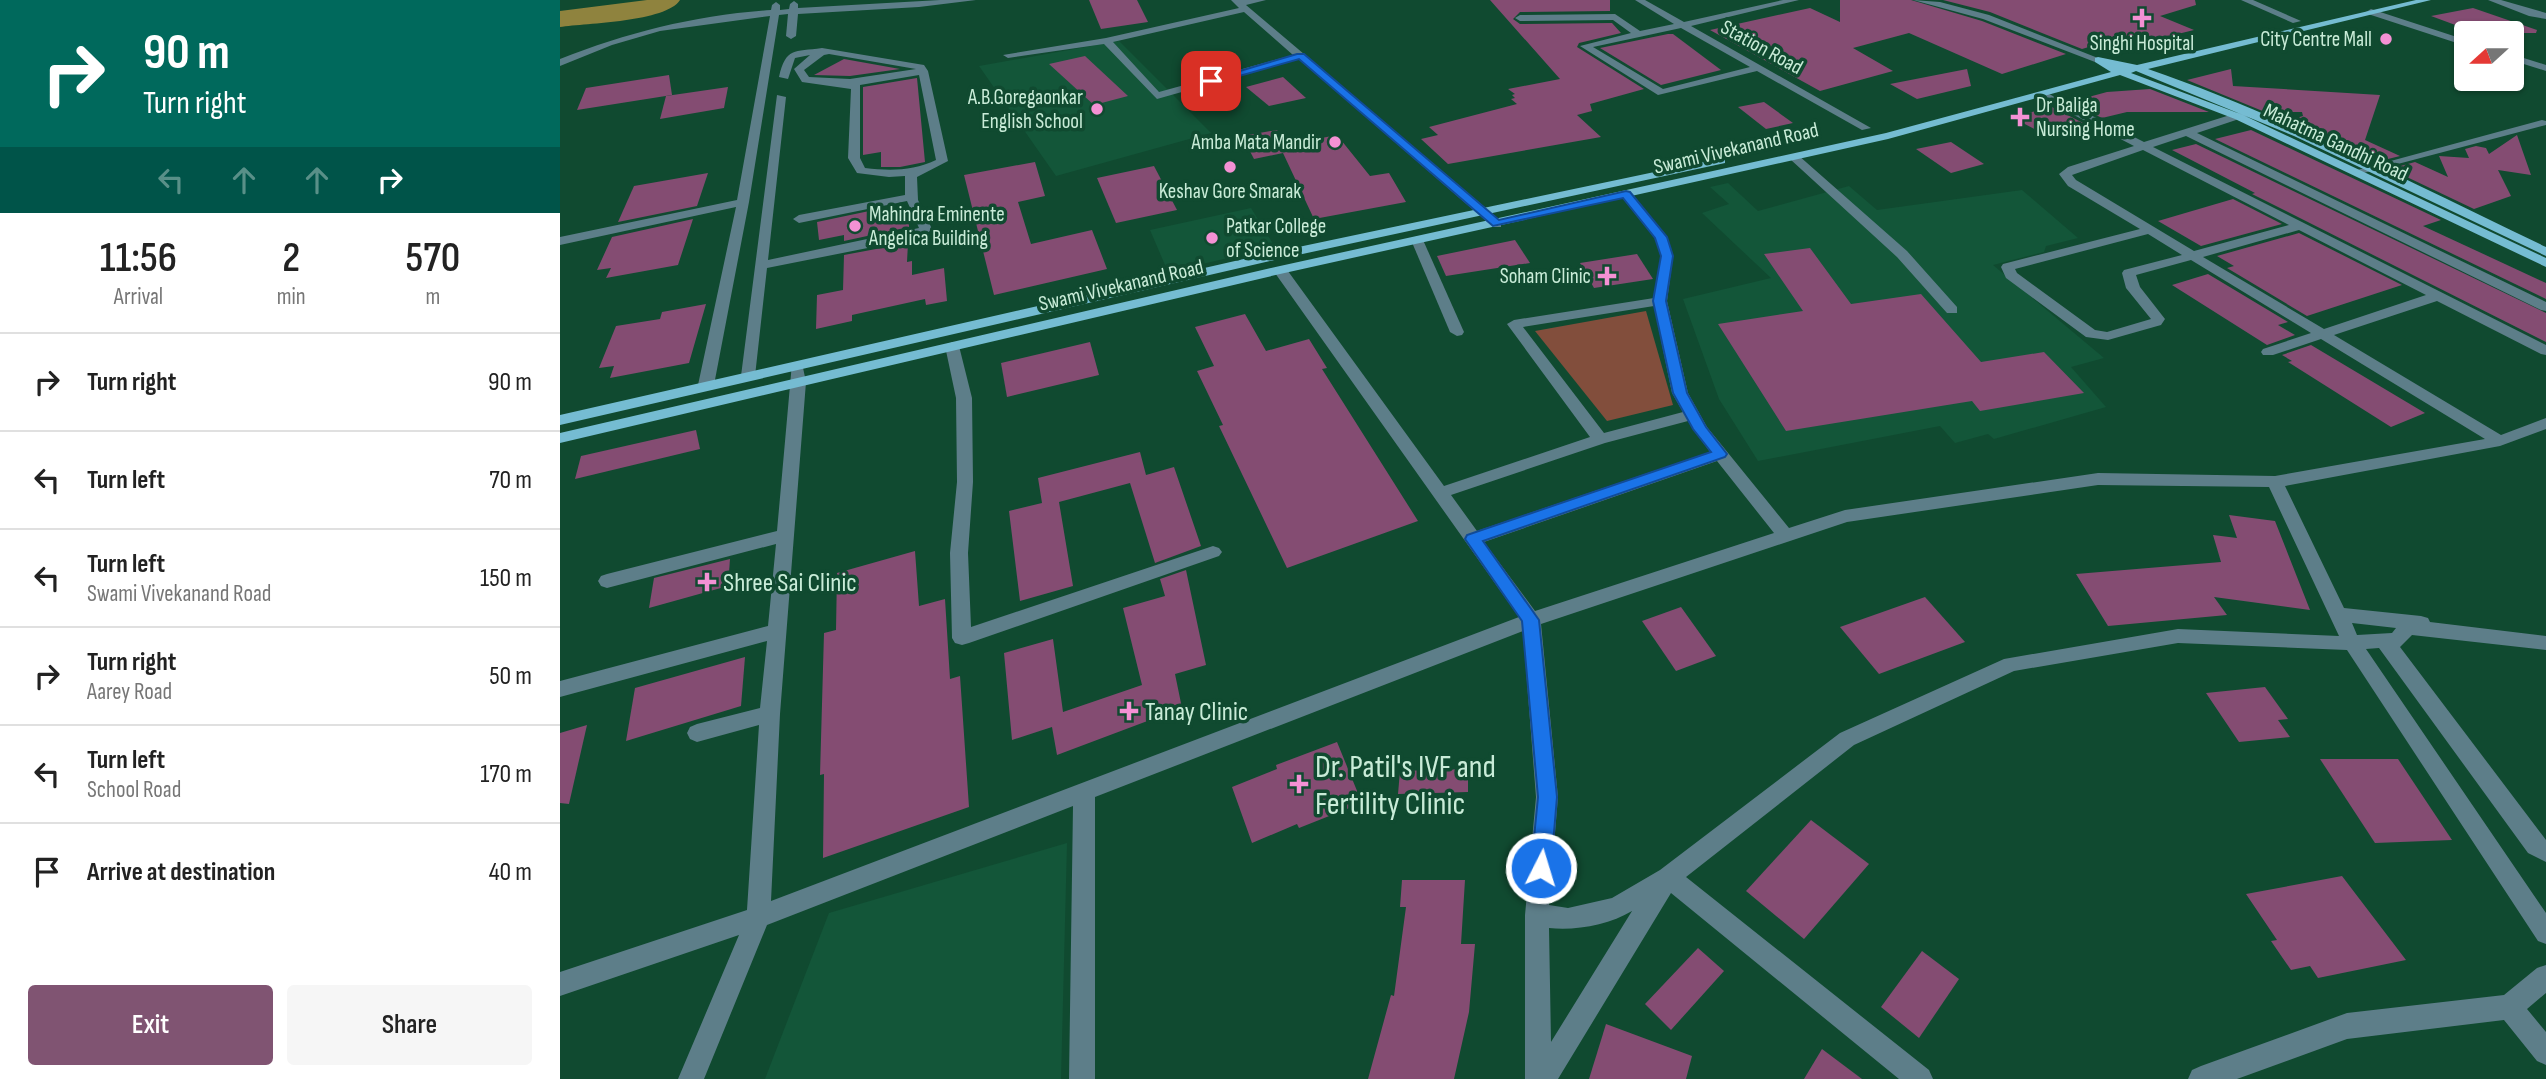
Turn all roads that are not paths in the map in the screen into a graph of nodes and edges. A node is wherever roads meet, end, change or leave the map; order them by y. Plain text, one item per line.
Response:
1 (972, 0) edge
2 (1262, 0) edge
3 (1639, 0) edge
4 (1795, 0) edge
5 (1917, 0) edge
6 (2245, 0) edge
7 (2263, 0) edge
8 (2385, 0) edge
9 (2427, 0) edge
10 (2492, 0) edge
11 (903, 1) edge
12 (1939, 1) edge
13 (854, 2) edge
14 (794, 4) junction
15 (1240, 4) edge
16 (776, 5) junction
17 (2371, 12) junction
18 (2546, 16) edge
19 (1520, 18) dead end
20 (2301, 20) junction
21 (1680, 25) junction
22 (1638, 34) junction
23 (791, 36) dead end
24 (2454, 39) edge
25 (1106, 41) junction
26 (584, 48) junction
27 (560, 50) edge
28 (829, 51) junction
29 (1008, 55) dead end
30 (1300, 56) junction
31 (2524, 61) edge
32 (560, 63) edge
33 (2102, 63) junction
34 (2524, 63) edge
35 (1760, 67) junction
36 (2122, 67) junction
37 (2546, 68) edge
38 (2140, 69) junction
39 (923, 71) junction
40 (2546, 75) edge
41 (785, 77) dead end
42 (846, 85) junction
43 (2040, 94) junction
44 (781, 97) dead end
45 (2244, 115) junction
46 (2542, 123) dead end
47 (1866, 128) junction
48 (2189, 133) junction
49 (2145, 146) junction
50 (1794, 157) junction
51 (2369, 168) junction
52 (915, 172) junction
53 (2356, 172) junction
54 (1626, 195) junction
55 (911, 197) junction
56 (743, 202) junction
57 (1484, 213) junction
58 (799, 219) dead end
59 (922, 221) junction
60 (1497, 224) junction
61 (2300, 226) junction
62 (2151, 230) junction
63 (2136, 234) junction
64 (1417, 240) junction
65 (560, 241) edge
66 (798, 249) dead end
67 (2546, 252) edge
68 (2195, 256) junction
69 (2179, 260) junction
70 (2546, 262) edge
71 (762, 265) junction
72 (1280, 270) junction
73 (2437, 296) junction
74 (1660, 301) junction
75 (2546, 307) edge
76 (1952, 310) dead end
77 (1457, 332) dead end
78 (2323, 333) junction
79 (952, 346) junction
80 (2546, 351) edge
81 (2268, 352) dead end
82 (798, 374) junction
83 (748, 376) junction
84 (706, 385) junction
85 (1692, 415) junction
86 (560, 420) edge
87 (2546, 423) edge
88 (560, 438) edge
89 (1600, 439) junction
90 (2500, 441) junction
91 (1720, 454) junction
92 (2275, 482) junction
93 (1440, 493) junction
94 (786, 535) junction
95 (1785, 535) junction
96 (1473, 539) junction
97 (1213, 552) dead end
98 (607, 582) dead end
99 (2337, 614) junction
100 (1531, 620) junction
101 (779, 630) junction
102 (2546, 637) edge
103 (2384, 640) junction
104 (2352, 643) junction
105 (2546, 643) edge
106 (560, 689) edge
107 (770, 714) junction
108 (696, 733) dead end
109 (1084, 792) junction
110 (2546, 852) edge
111 (1668, 877) junction
112 (2536, 905) edge
113 (1537, 915) junction
114 (758, 917) junction
115 (2546, 933) edge
116 (2546, 977) edge
117 (560, 984) edge
118 (2509, 1007) junction
119 (2546, 1052) edge
120 (691, 1079) edge
121 (1082, 1079) edge
122 (1541, 1079) edge
123 (1920, 1079) edge
124 (2202, 1079) edge

1 - 11 street
2 - 15 street
3 - 21 street, Station Road
4 - 21 street
5 - 12 street
6 - 20 street
7 - 20 street
8 - 20 main road, Swami Vivekanand Road
9 - 17 main road, Swami Vivekanand Road
10 - 18 street
11 - 13 street
12 - 33 street
13 - 14 street
14 - 16 street
14 - 23 street
15 - 25 street
15 - 30 street
16 - 26 street
16 - 56 street
17 - 24 street
17 - 38 main road, Swami Vivekanand Road
19 - 22 street
20 - 36 main road, Swami Vivekanand Road
21 - 22 street
21 - 35 street, Station Road
22 - 35 street
25 - 29 street
25 - 30 street
26 - 27 street
26 - 32 street
28 - 39 street
28 - 41 street
28 - 42 street
30 - 57 street
31 - 37 street
33 - 36 main road, Swami Vivekanand Road
33 - 47 main road, Swami Vivekanand Road
34 - 40 street
35 - 47 street, Station Road
36 - 38 main road, Swami Vivekanand Road
36 - 43 main road, Swami Vivekanand Road
36 - 45 main road, Mahatma Gandhi Road
38 - 45 main road, Mahatma Gandhi Road
39 - 42 street
39 - 52 street
42 - 52 street
43 - 49 street
43 - 50 main road, Swami Vivekanand Road
44 - 71 street
45 - 48 street
45 - 51 main road, Mahatma Gandhi Road
45 - 53 main road, Mahatma Gandhi Road
46 - 51 street
47 - 57 main road, Swami Vivekanand Road
48 - 49 street
48 - 75 street
49 - 61 street
49 - 62 street
50 - 54 main road, Swami Vivekanand Road
50 - 76 street
51 - 53 street
51 - 67 main road, Mahatma Gandhi Road
52 - 55 street
53 - 70 main road, Mahatma Gandhi Road
54 - 60 main road, Swami Vivekanand Road
54 - 74 street
55 - 58 street
55 - 59 street
56 - 65 street
56 - 84 street
57 - 60 street
57 - 82 main road, Swami Vivekanand Road
59 - 66 street
59 - 71 street
60 - 64 main road, Swami Vivekanand Road
61 - 68 street
61 - 73 street
62 - 63 street
62 - 68 street
63 - 69 street
63 - 69 street
64 - 72 main road, Swami Vivekanand Road
64 - 77 street
68 - 69 street
68 - 78 street
71 - 83 street
72 - 79 main road, Swami Vivekanand Road
72 - 93 street
73 - 78 street
73 - 80 street
74 - 85 street
74 - 89 street
78 - 81 street
78 - 90 street
79 - 82 main road, Swami Vivekanand Road
79 - 97 street
82 - 83 main road, Swami Vivekanand Road
82 - 88 main road, Swami Vivekanand Road
82 - 94 street
83 - 84 main road, Swami Vivekanand Road
84 - 86 main road, Swami Vivekanand Road
85 - 89 street
85 - 91 street
87 - 90 street
89 - 93 street
90 - 92 street
91 - 95 street
91 - 96 street
92 - 95 street
92 - 99 street
93 - 96 street
94 - 98 street
94 - 101 street
95 - 100 street
96 - 100 street
99 - 102 street
99 - 104 street
100 - 109 street
100 - 113 street
101 - 106 street
101 - 107 street
103 - 104 street
103 - 105 street
103 - 110 street
104 - 111 street
104 - 112 street
107 - 108 street
107 - 114 street
109 - 114 street
109 - 121 street
111 - 113 street
111 - 122 street
111 - 123 street
112 - 115 street
113 - 122 street
114 - 117 street
114 - 120 street
116 - 118 street
118 - 119 street
118 - 124 street

